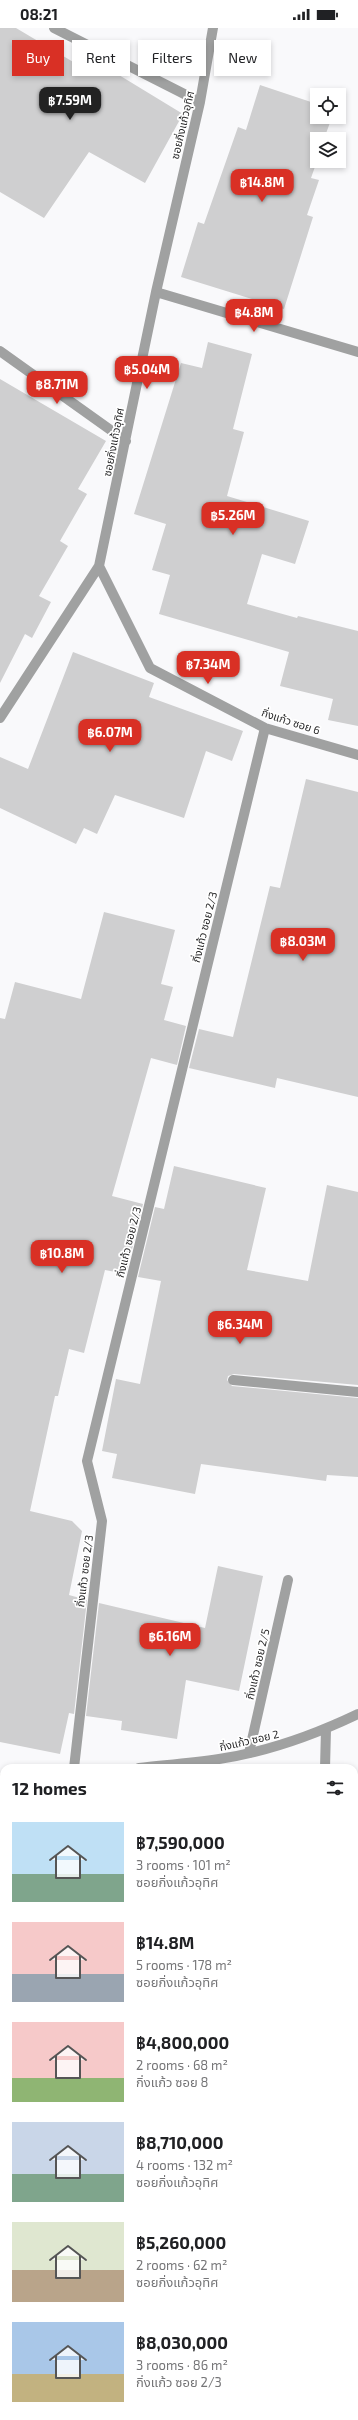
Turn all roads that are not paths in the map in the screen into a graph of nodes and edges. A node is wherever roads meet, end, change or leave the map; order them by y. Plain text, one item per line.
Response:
1 (54, 28) edge
2 (213, 28) edge
3 (200, 102) junction
4 (156, 292) junction
5 (0, 350) edge
6 (358, 352) edge
7 (126, 441) junction
8 (99, 566) junction
9 (0, 718) edge
10 (265, 728) junction
11 (358, 755) edge
12 (233, 1380) dead end
13 (358, 1392) edge
14 (288, 1580) dead end
15 (358, 1714) edge
16 (326, 1729) junction
17 (249, 1753) junction
18 (74, 1764) edge
19 (175, 1764) edge
20 (325, 1764) edge

1 - 3 street
2 - 3 street, ซอยกิ่งแก้วอุทิศ
3 - 4 street, ซอยกิ่งแก้วอุทิศ
4 - 6 street
4 - 7 street, ซอยกิ่งแก้วอุทิศ
5 - 7 street
7 - 8 street, ซอยกิ่งแก้วอุทิศ
8 - 9 street, ซอยกิ่งแก้วอุทิศ
8 - 10 street, กิ่งแก้ว ซอย 6
10 - 11 street, กิ่งแก้ว ซอย 6
10 - 18 street, กิ่งแก้ว ซอย 2/3
12 - 13 street
14 - 17 street, กิ่งแก้ว ซอย 2/5
15 - 16 street, กิ่งแก้ว ซอย 2
16 - 17 street, กิ่งแก้ว ซอย 2
16 - 20 street
17 - 19 street, กิ่งแก้ว ซอย 2

